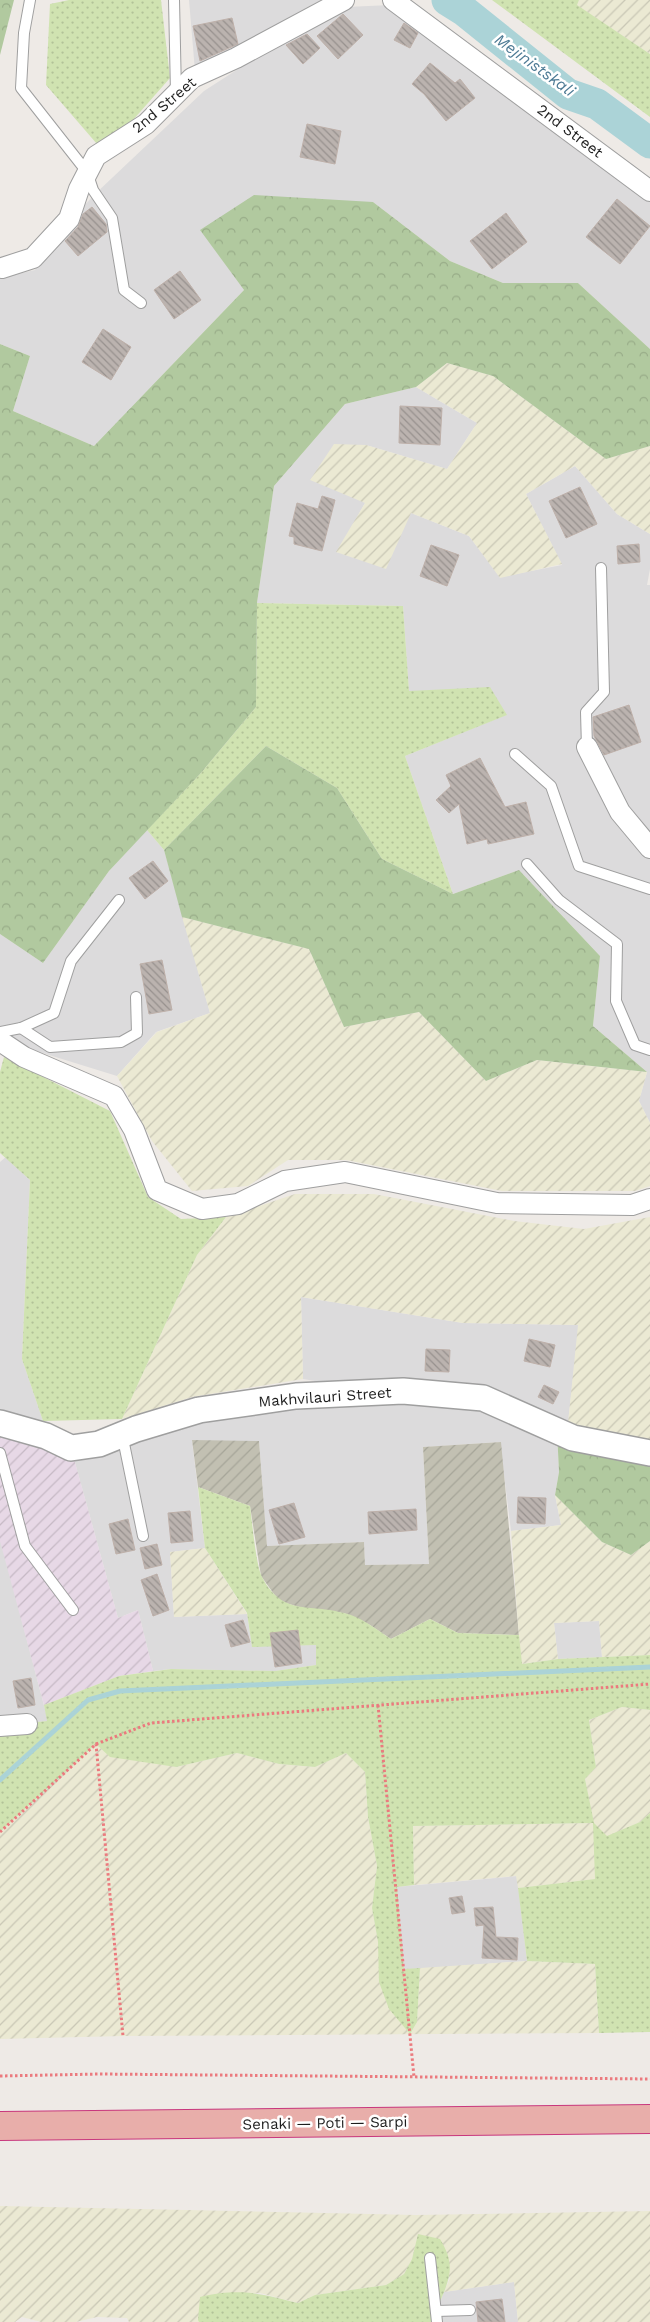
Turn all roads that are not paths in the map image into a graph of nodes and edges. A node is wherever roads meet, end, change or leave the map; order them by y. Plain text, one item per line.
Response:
1 (30, 0) edge
2 (174, 0) edge
3 (344, 0) edge
4 (393, 0) edge
5 (176, 94) junction
6 (87, 172) junction
7 (650, 191) edge
8 (2, 268) dead end
9 (141, 303) dead end
10 (601, 568) dead end
11 (587, 747) joint
12 (515, 754) dead end
13 (650, 848) edge
14 (528, 864) dead end
15 (650, 889) edge
16 (119, 900) dead end
17 (136, 998) dead end
18 (20, 1028) junction
19 (0, 1032) edge
20 (0, 1041) edge
21 (650, 1050) edge
22 (650, 1199) edge
23 (0, 1423) edge
24 (122, 1434) junction
25 (0, 1453) edge
26 (650, 1453) edge
27 (143, 1536) dead end
28 (73, 1610) dead end
29 (27, 1724) dead end
30 (0, 1726) edge
31 (650, 2119) edge
32 (0, 2126) edge
33 (430, 2258) dead end
34 (470, 2310) dead end
35 (436, 2317) edge

1 - 6 lane
2 - 5 lane
3 - 5 street, 2nd Street
4 - 7 street, 2nd Street
5 - 6 street, 2nd Street
6 - 8 street, 2nd Street
6 - 9 lane
10 - 11 lane
11 - 13 street
12 - 15 lane
14 - 21 lane
16 - 18 lane
17 - 18 lane
18 - 19 lane
20 - 22 street
23 - 24 street, Makhvilauri Street
24 - 26 street, Makhvilauri Street
24 - 27 lane
25 - 28 lane
29 - 30 street
31 - 32 highway, Senaki — Poti — Sarpi
33 - 35 lane
34 - 35 lane

